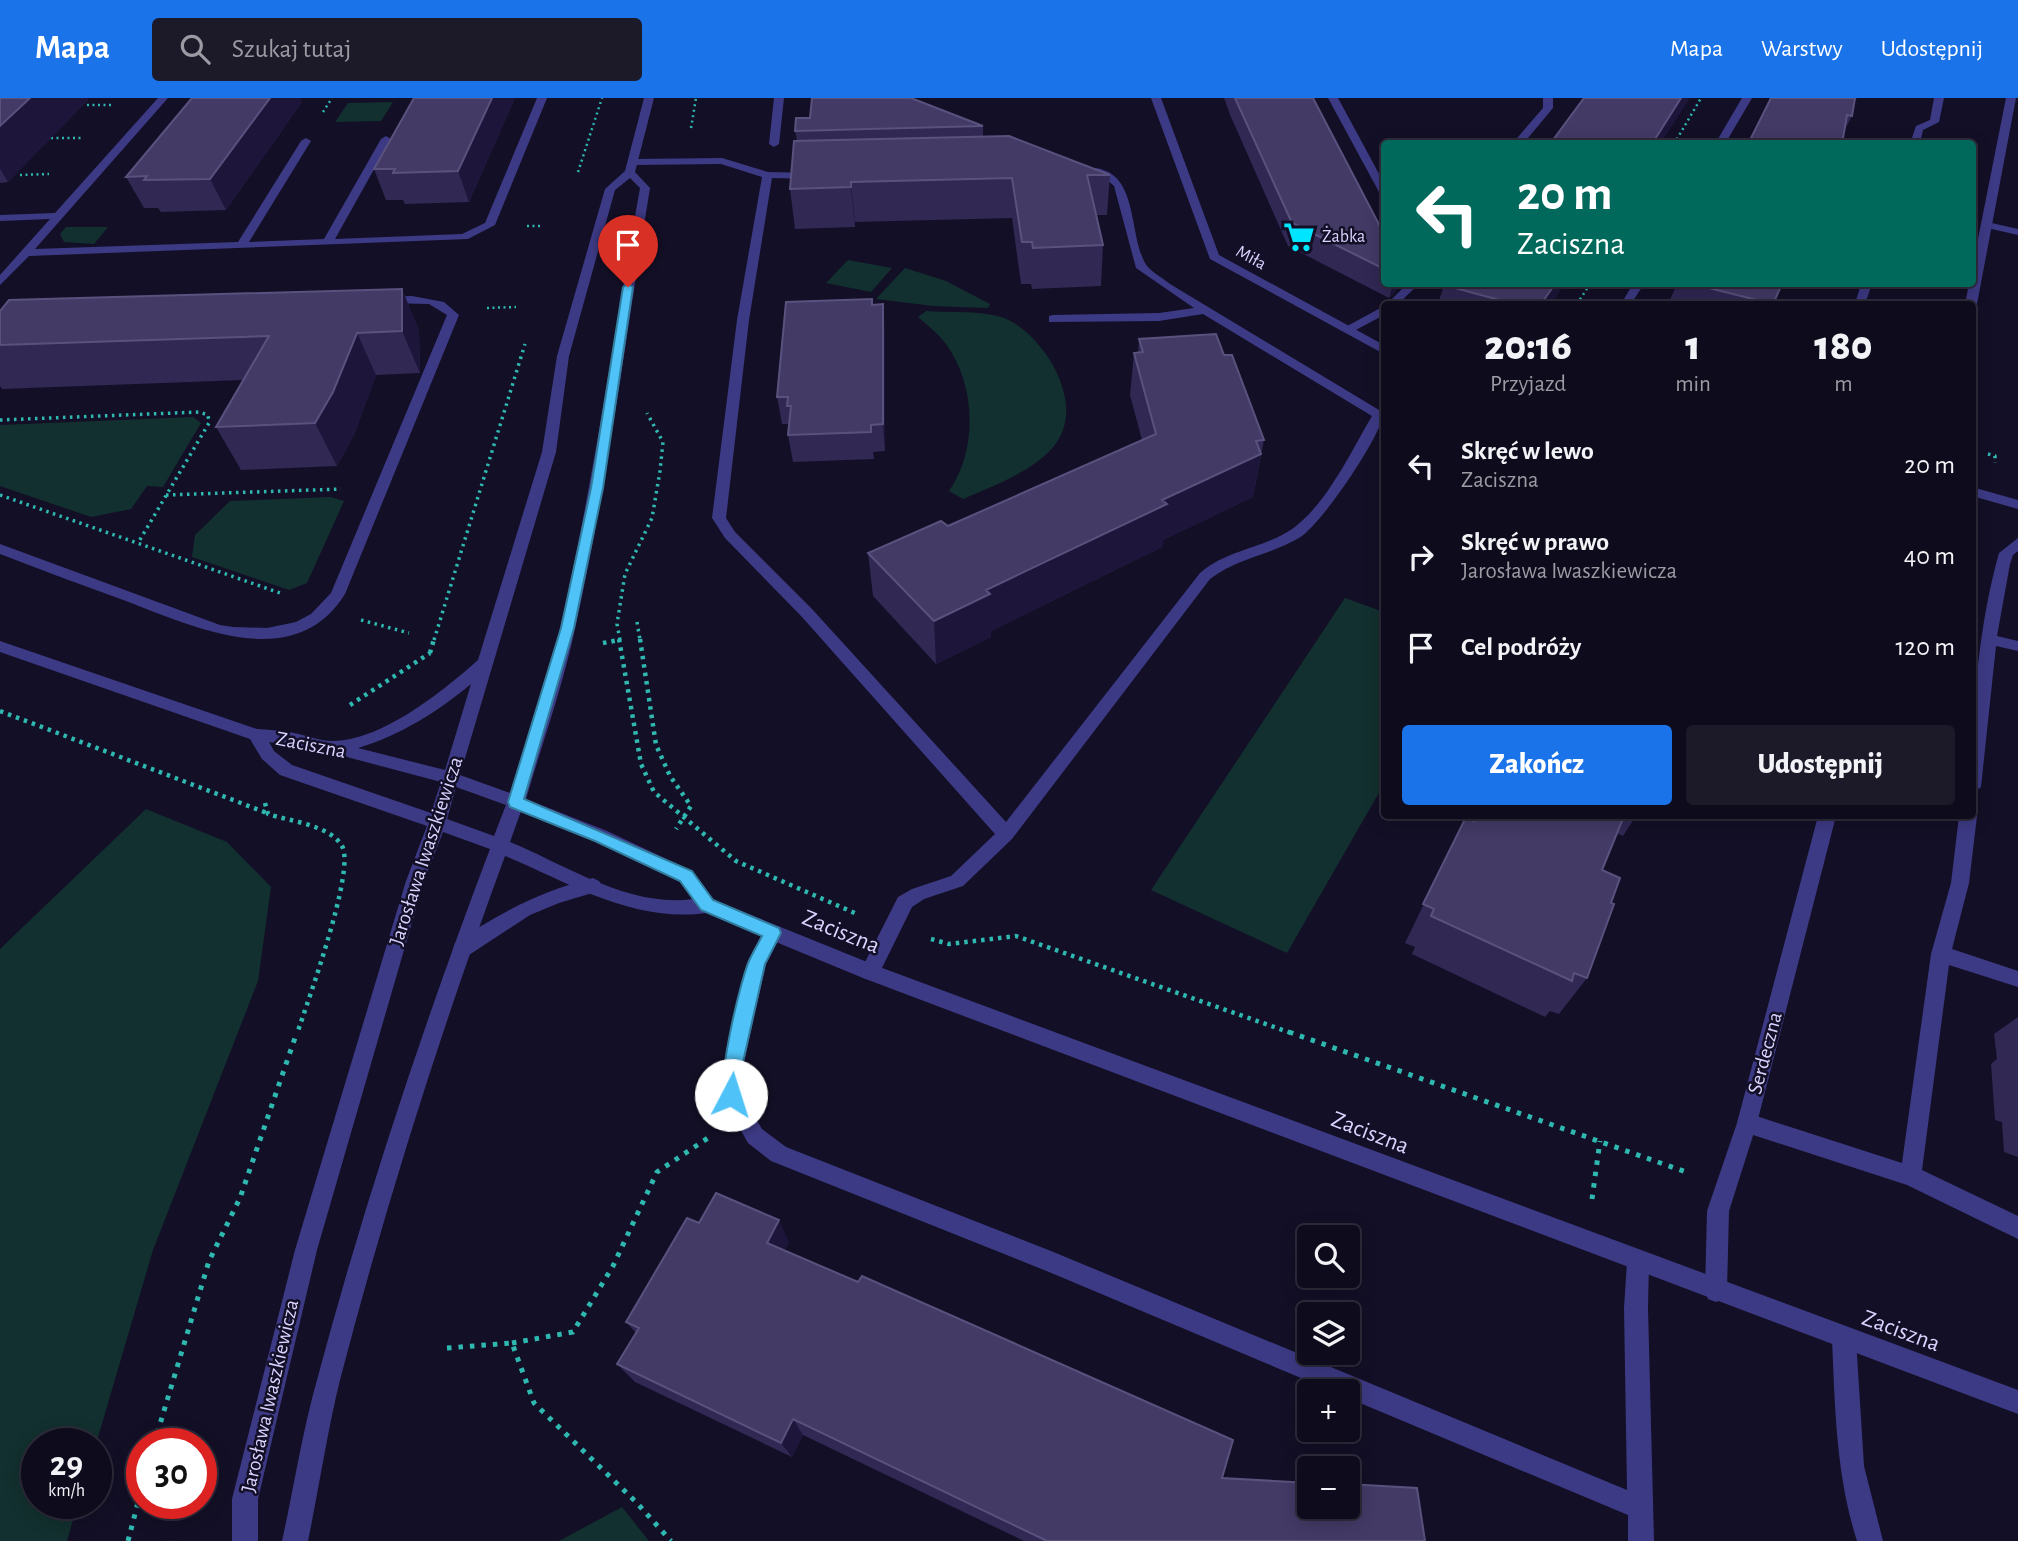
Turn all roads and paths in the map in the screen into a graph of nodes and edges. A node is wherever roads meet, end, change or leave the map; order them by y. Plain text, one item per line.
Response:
1 (163, 98) edge
2 (542, 98) edge
3 (602, 98) edge
4 (649, 98) edge
5 (779, 98) edge
6 (1156, 98) edge
7 (1333, 98) edge
8 (1548, 98) edge
9 (1701, 98) edge
10 (1747, 98) edge
11 (1939, 98) edge
12 (2011, 98) edge
13 (88, 105) dead end
14 (112, 105) dead end
15 (51, 138) dead end
16 (83, 138) dead end
17 (386, 139) dead end
18 (1520, 140) edge
19 (1676, 140) edge
20 (1722, 140) edge
21 (1916, 140) edge
22 (306, 141) dead end
23 (774, 144) dead end
24 (632, 167) junction
25 (1076, 169) edge
26 (50, 174) dead end
27 (20, 175) dead end
28 (577, 175) dead end
29 (767, 175) junction
30 (822, 175) edge
31 (1381, 186) edge
32 (58, 216) junction
33 (0, 218) edge
34 (1987, 225) junction
35 (2018, 232) edge
36 (328, 243) junction
37 (241, 246) junction
38 (25, 254) junction
39 (1976, 279) edge
40 (0, 282) edge
41 (1410, 287) edge
42 (364, 301) edge
43 (1395, 301) edge
44 (1204, 310) junction
45 (1381, 312) edge
46 (1053, 319) dead end
47 (1346, 330) junction
48 (529, 332) dead end
49 (1381, 348) edge
50 (645, 410) dead end
51 (1381, 415) edge
52 (1381, 418) edge
53 (0, 420) edge
54 (342, 489) dead end
55 (1976, 492) edge
56 (0, 495) edge
57 (166, 495) junction
58 (2018, 505) edge
59 (2018, 543) edge
60 (138, 544) junction
61 (0, 549) edge
62 (281, 593) dead end
63 (356, 619) dead end
64 (637, 622) dead end
65 (408, 633) dead end
66 (1989, 639) junction
67 (0, 646) edge
68 (2018, 646) edge
69 (430, 653) junction
70 (440, 653) dead end
71 (487, 661) junction
72 (347, 708) dead end
73 (0, 711) edge
74 (256, 735) junction
75 (332, 747) junction
76 (1976, 752) edge
77 (450, 778) junction
78 (266, 795) dead end
79 (516, 802) junction
80 (268, 814) junction
81 (685, 817) junction
82 (1826, 819) edge
83 (1968, 819) edge
84 (437, 823) junction
85 (1006, 834) junction
86 (671, 836) dead end
87 (500, 846) junction
88 (593, 886) junction
89 (707, 905) junction
90 (838, 907) dead end
91 (773, 933) junction
92 (949, 944) dead end
93 (461, 949) junction
94 (1941, 954) junction
95 (870, 972) junction
96 (2018, 979) edge
97 (741, 1116) junction
98 (1747, 1123) junction
99 (1601, 1141) junction
100 (1911, 1176) junction
101 (1727, 1186) junction
102 (2018, 1228) edge
103 (1586, 1242) junction
104 (1638, 1262) junction
105 (1716, 1291) junction
106 (1844, 1339) junction
107 (512, 1343) junction
108 (447, 1348) dead end
109 (2018, 1402) edge
110 (159, 1428) edge
111 (1638, 1507) junction
112 (134, 1519) edge
113 (128, 1541) edge
114 (245, 1541) edge
115 (295, 1541) edge
116 (670, 1541) edge
117 (1641, 1541) edge
118 (1870, 1541) edge

1 - 32 street
2 - 36 street
3 - 28 path
4 - 24 street, Jarosława Iwaszkiewicza
5 - 23 street
6 - 47 street, Miła
7 - 31 street
8 - 18 street
9 - 19 path
10 - 20 street
11 - 21 street
12 - 34 street
13 - 14 path
15 - 16 path
17 - 36 street
22 - 37 street
24 - 29 street
24 - 71 street, Jarosława Iwaszkiewicza
24 - 79 street
25 - 44 street
26 - 27 path
29 - 30 street
29 - 85 street
32 - 33 street
32 - 38 street
34 - 35 street
34 - 39 street
36 - 37 street
37 - 38 street
38 - 40 street
41 - 43 street
42 - 61 street
44 - 46 street
44 - 51 street
45 - 47 street
47 - 49 street, Miła
48 - 69 path
50 - 81 path
52 - 85 street
53 - 57 path
54 - 57 path
55 - 58 street
56 - 60 path
57 - 60 path
59 - 66 street
60 - 62 path
63 - 65 path
64 - 81 path
66 - 68 street
66 - 76 street
67 - 74 street, Zaciszna
69 - 70 path
69 - 72 path
71 - 75 street
71 - 77 street, Jarosława Iwaszkiewicza
73 - 80 path
74 - 75 street, Zaciszna
74 - 84 street, Zaciszna
75 - 77 street, Zaciszna
77 - 79 street, Zaciszna
77 - 84 street, Jarosława Iwaszkiewicza
78 - 80 path
79 - 87 street
79 - 89 street, Zaciszna
80 - 110 path
81 - 86 path
81 - 90 path
82 - 98 street, Serdeczna
83 - 94 street
84 - 87 street, Zaciszna
84 - 114 street, Jarosława Iwaszkiewicza
85 - 95 street
87 - 88 street, Zaciszna
87 - 93 street
88 - 89 street, Zaciszna
88 - 93 street
89 - 91 street, Zaciszna
91 - 95 street, Zaciszna
91 - 97 street
92 - 99 path
93 - 115 street
94 - 96 street
94 - 100 street
95 - 103 street, Zaciszna
97 - 107 path
97 - 111 street
98 - 100 street
98 - 101 street, Serdeczna
99 - 101 path
99 - 103 path
100 - 102 street
101 - 105 street, Serdeczna
103 - 104 street, Zaciszna
104 - 105 street, Zaciszna
104 - 111 street
105 - 106 street, Zaciszna
106 - 109 street, Zaciszna
106 - 118 street
107 - 108 path
107 - 116 path
111 - 117 street
112 - 113 path

